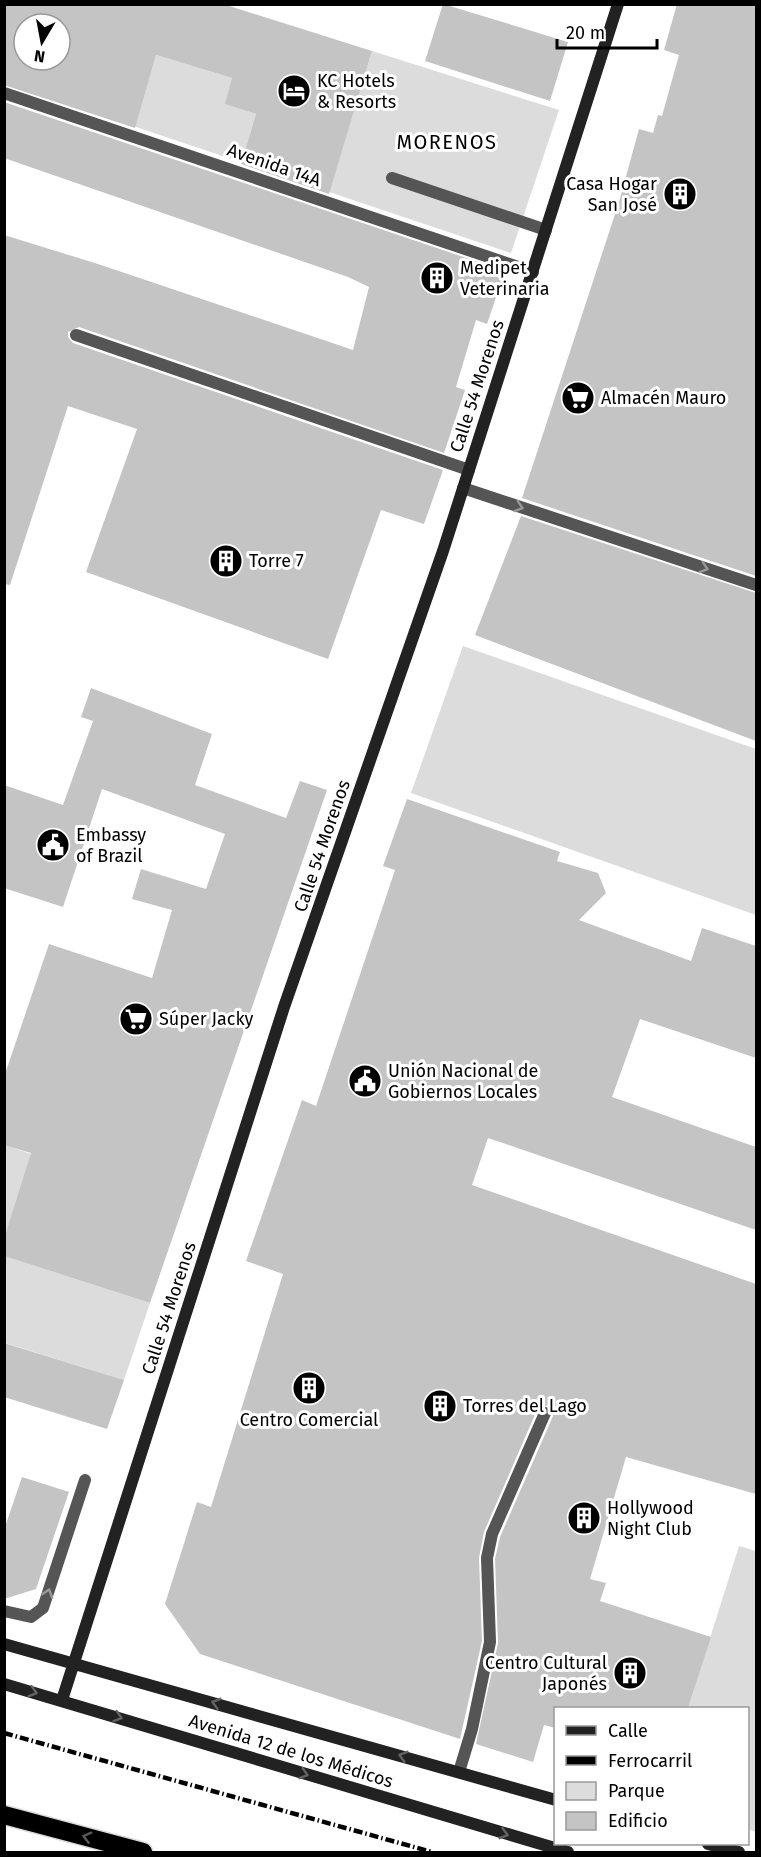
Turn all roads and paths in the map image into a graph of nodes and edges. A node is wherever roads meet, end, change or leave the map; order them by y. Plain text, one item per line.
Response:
1 (618, 4) edge
2 (4, 93) edge
3 (392, 178) dead end
4 (546, 230) junction
5 (533, 272) junction
6 (76, 335) dead end
7 (469, 470) junction
8 (463, 488) junction
9 (756, 585) edge
10 (545, 1413) dead end
11 (85, 1480) dead end
12 (4, 1611) edge
13 (4, 1644) edge
14 (73, 1662) junction
15 (4, 1684) edge
16 (62, 1700) junction
17 (459, 1772) junction
18 (554, 1800) edge
19 (4, 1815) edge
20 (712, 1845) edge
21 (143, 1852) edge
22 (568, 1852) edge
23 (739, 1852) edge

1 - 4 main road, Calle 54 Morenos
2 - 5 lane, Avenida 14A
3 - 4 lane
4 - 5 main road, Calle 54 Morenos
5 - 7 main road, Calle 54 Morenos
6 - 7 lane
7 - 8 main road, Calle 54 Morenos
8 -> 9 lane
8 - 14 main road, Calle 54 Morenos
10 - 17 lane
12 -> 11 lane
13 - 14 main road, Avenida 12 de los Médicos
14 - 16 main road, Calle 54 Morenos
17 -> 14 main road, Avenida 12 de los Médicos
15 -> 16 main road, Avenida 12 de los Médicos
16 -> 22 main road, Avenida 12 de los Médicos
17 - 18 main road, Avenida 12 de los Médicos
21 -> 19 highway
20 - 23 main road

